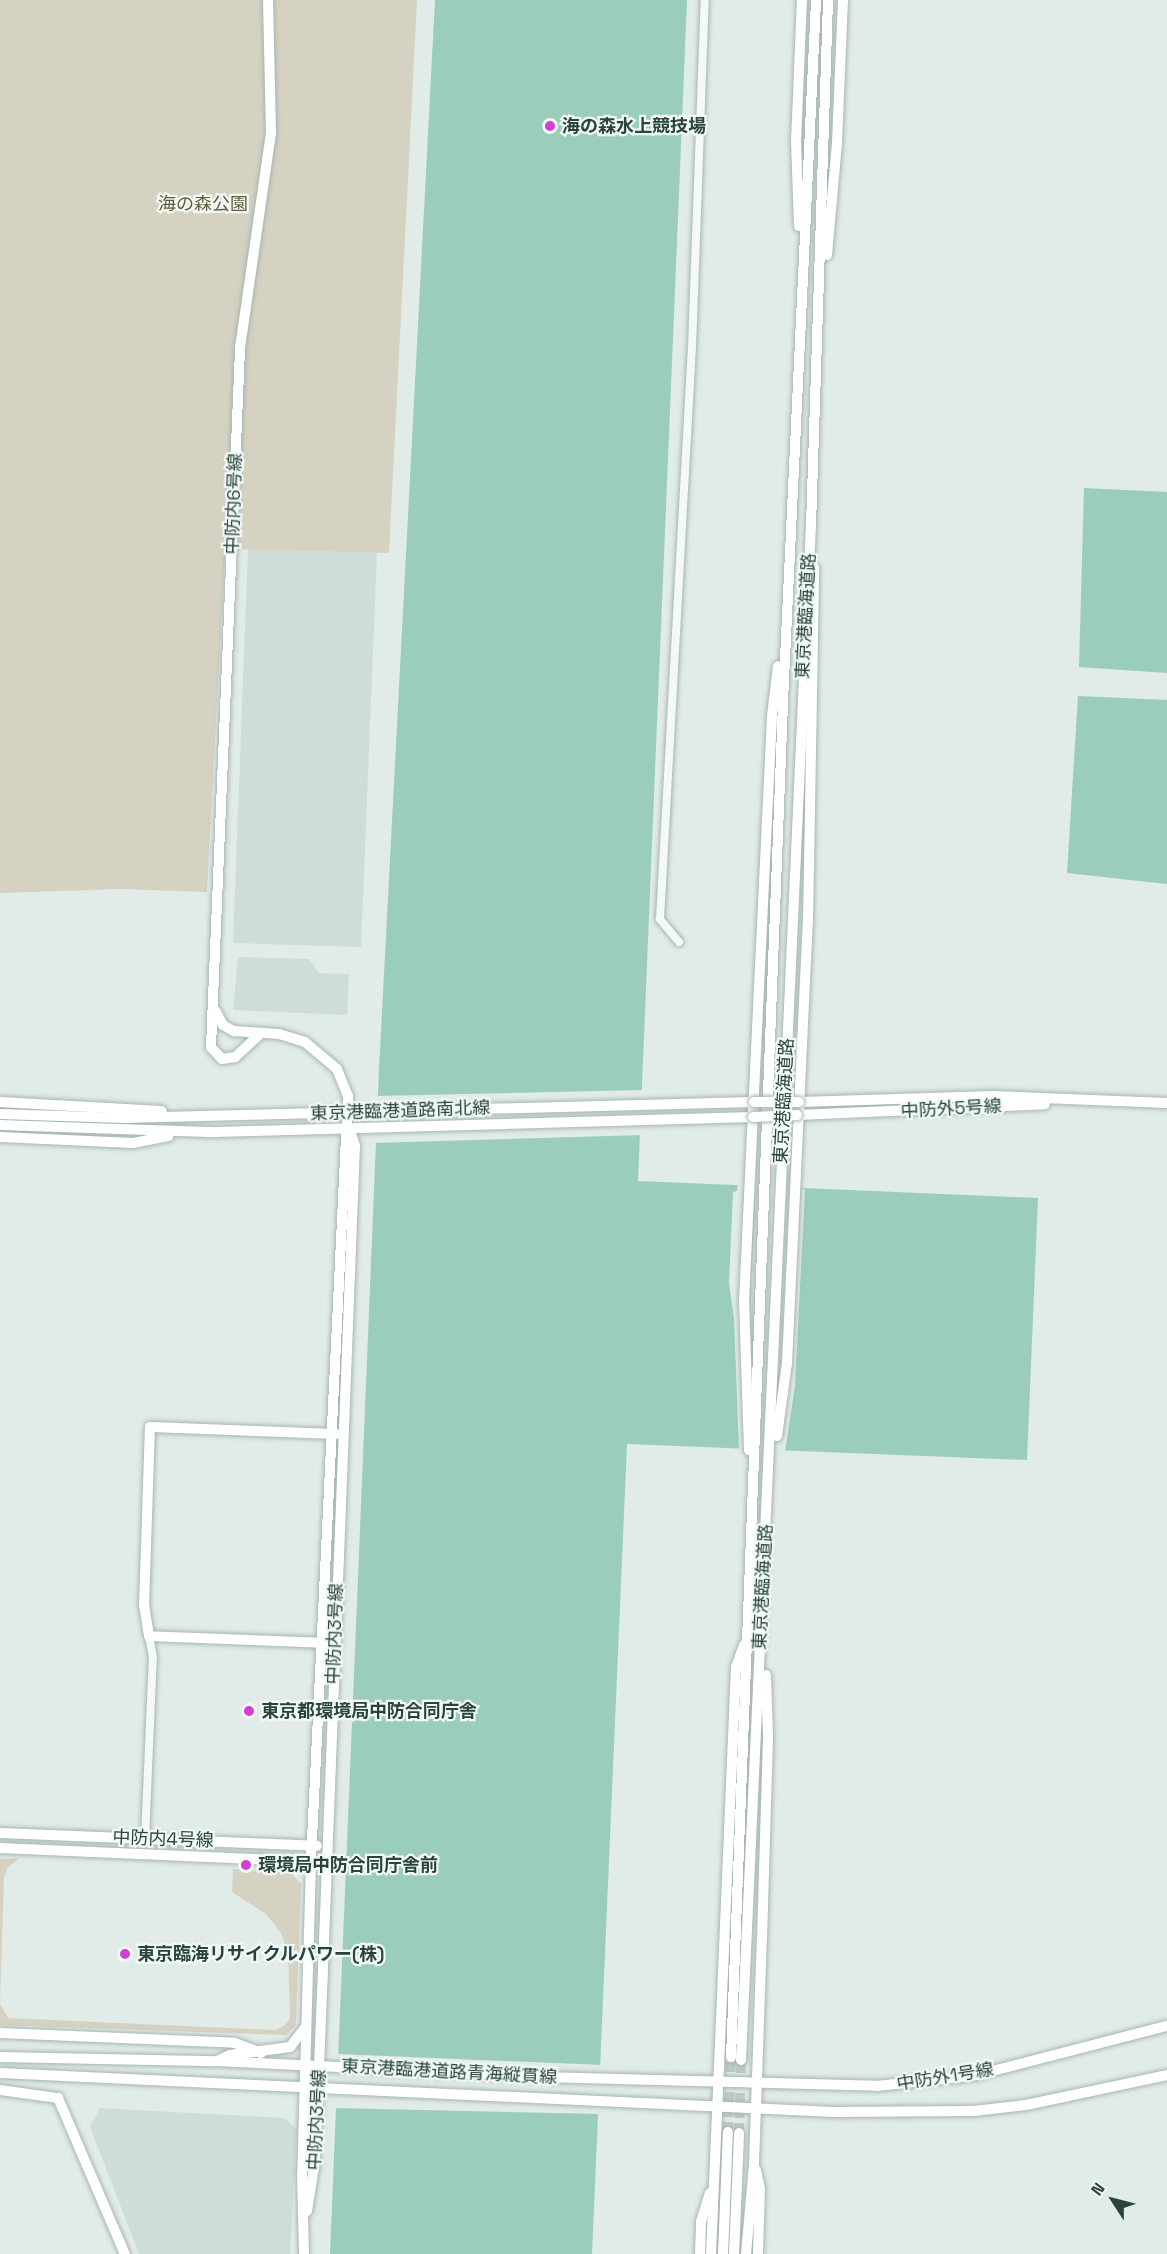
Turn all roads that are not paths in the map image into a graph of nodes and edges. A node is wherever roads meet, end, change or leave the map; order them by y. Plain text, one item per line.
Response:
1 (268, 0) edge
2 (705, 0) edge
3 (802, 0) edge
4 (816, 0) edge
5 (828, 0) edge
6 (843, 0) edge
7 (816, 141) junction
8 (801, 283) junction
9 (820, 297) junction
10 (811, 526) junction
11 (789, 581) junction
12 (679, 942) dead end
13 (215, 1010) junction
14 (228, 1029) junction
15 (260, 1034) junction
16 (213, 1037) junction
17 (1105, 1100) junction
18 (799, 1101) junction
19 (0, 1102) edge
20 (753, 1102) junction
21 (1167, 1102) edge
22 (348, 1113) junction
23 (0, 1114) edge
24 (183, 1114) junction
25 (797, 1115) junction
26 (753, 1117) junction
27 (0, 1125) edge
28 (348, 1127) junction
29 (183, 1132) junction
30 (0, 1137) edge
31 (329, 1434) junction
32 (343, 1435) junction
33 (769, 1472) junction
34 (753, 1484) junction
35 (763, 1591) junction
36 (149, 1636) junction
37 (747, 1636) junction
38 (322, 1643) junction
39 (334, 1643) junction
40 (0, 1833) edge
41 (145, 1838) junction
42 (312, 1845) junction
43 (326, 1846) junction
44 (0, 1848) edge
45 (311, 1862) junction
46 (325, 1862) junction
47 (306, 2025) junction
48 (1167, 2026) edge
49 (0, 2033) edge
50 (261, 2053) junction
51 (0, 2057) edge
52 (216, 2061) junction
53 (306, 2066) junction
54 (319, 2066) junction
55 (0, 2073) edge
56 (1167, 2075) edge
57 (718, 2082) junction
58 (757, 2084) junction
59 (306, 2085) junction
60 (318, 2085) junction
61 (0, 2090) edge
62 (717, 2104) junction
63 (756, 2107) junction
64 (754, 2164) junction
65 (714, 2175) junction
66 (306, 2214) junction
67 (125, 2254) edge
68 (304, 2254) edge
69 (700, 2254) edge
70 (711, 2254) edge
71 (723, 2254) edge
72 (734, 2254) edge
73 (746, 2254) edge
74 (759, 2254) edge

1 - 13 street, 中防内6号線
2 - 12 street
3 - 8 street
4 - 7 street
5 - 7 street
6 - 9 street
7 - 8 street, 東京港臨海道路
7 - 9 street, 東京港臨海道路
8 - 11 street, 東京港臨海道路
9 - 10 street, 東京港臨海道路
10 - 18 street
10 - 33 street, 東京港臨海道路
11 - 20 street
11 - 34 street, 東京港臨海道路
13 - 14 street
13 - 16 street, 中防内6号線
14 - 15 street
14 - 16 street
15 - 16 street
15 - 22 street
17 - 18 street, 中防外5号線
17 - 21 street, 中防外5号線
17 - 25 street, 中防外5号線
18 - 20 street, 東京港臨港道路南北線, bridge
18 - 25 street, bridge
19 - 24 street
20 - 22 street, 東京港臨港道路南北線
20 - 26 street, bridge
22 - 24 street, 東京港臨港道路南北線
22 - 28 street, 中防内3号線
23 - 24 street, 東京港臨港道路南北線
25 - 26 street, 東京港臨港道路南北線, bridge
25 - 33 street
26 - 28 street, 東京港臨港道路南北線
26 - 34 street
27 - 29 street, 東京港臨港道路南北線
28 - 29 street, 東京港臨港道路南北線
28 - 31 street, 中防内3号線
28 - 32 street, 中防内3号線
29 - 30 street
31 - 32 street
31 - 36 street
31 - 38 street, 中防内3号線
32 - 39 street, 中防内3号線
33 - 35 street, 東京港臨海道路
34 - 37 street, 東京港臨海道路
35 - 37 street, 東京港臨海道路
35 - 58 street
36 - 38 street
36 - 41 street
37 - 57 street
38 - 39 street
38 - 42 street, 中防内3号線
39 - 43 street, 中防内3号線
40 - 41 street, 中防内4号線
41 - 42 street, 中防内4号線
42 - 43 street, 中防内4号線
42 - 45 street, 中防内3号線
43 - 46 street, 中防内3号線
44 - 45 street, 中防内4号線
45 - 46 street, 中防内4号線
45 - 47 street, 中防内3号線
46 - 54 street, 中防内3号線
47 - 50 street
47 - 53 street, 中防内3号線
48 - 58 street, 中防外1号線
49 - 50 street
50 - 52 street
51 - 52 street, 東京港臨港道路青海縦貫線
52 - 53 street, 東京港臨港道路青海縦貫線
53 - 54 street, 東京港臨港道路青海縦貫線
53 - 59 street, 中防内3号線
54 - 57 street, 東京港臨港道路青海縦貫線
54 - 60 street, 中防内3号線
55 - 59 street, 東京港臨港道路青海縦貫線
56 - 63 street, 中防外1号線
57 - 58 street, 中防外1号線
57 - 62 street
58 - 63 street
59 - 60 street, 東京港臨港道路青海縦貫線
59 - 66 street, 中防内3号線
60 - 62 street, 東京港臨港道路青海縦貫線
60 - 66 street, 中防内3号線
61 - 67 street
62 - 63 street, 中防外1号線
62 - 65 street
63 - 64 street
64 - 73 street
64 - 74 street
65 - 69 street
65 - 70 street
66 - 68 street, 中防内3号線
71 - 72 street

